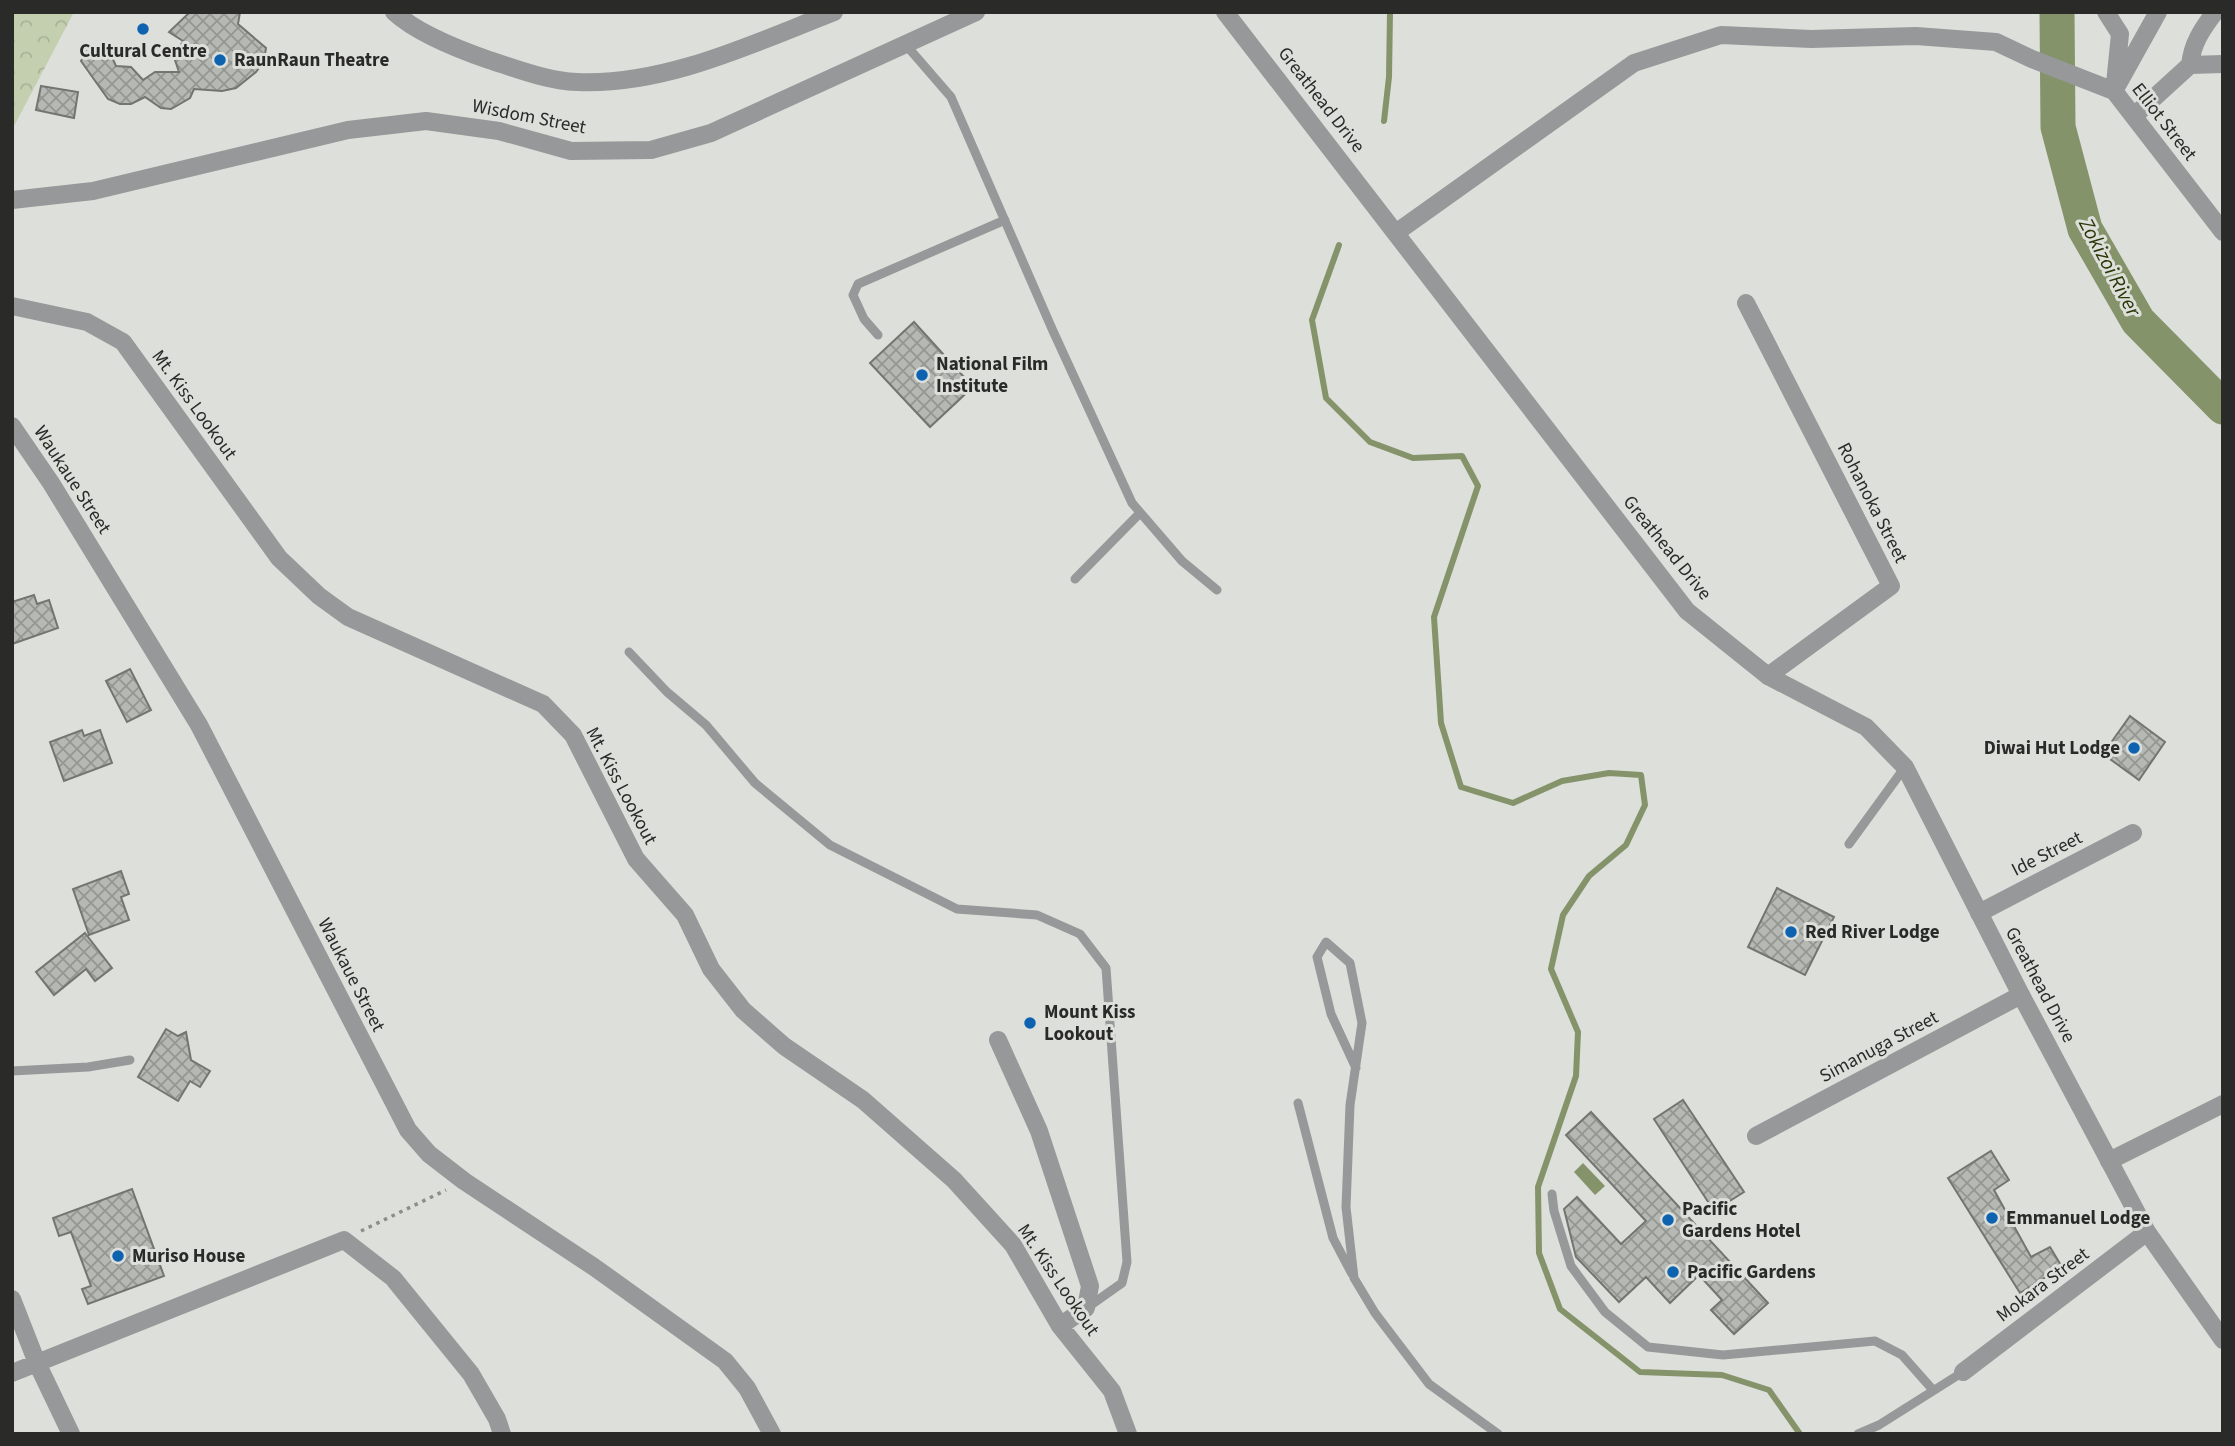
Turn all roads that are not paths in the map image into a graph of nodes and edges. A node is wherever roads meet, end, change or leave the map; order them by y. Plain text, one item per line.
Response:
1 (394, 12) edge
2 (834, 12) edge
3 (976, 12) edge
4 (1225, 12) edge
5 (2106, 12) edge
6 (2158, 12) edge
7 (2215, 12) edge
8 (906, 45) junction
9 (2223, 64) edge
10 (2190, 65) junction
11 (2114, 91) junction
12 (2134, 116) junction
13 (12, 200) edge
14 (1005, 220) junction
15 (1397, 232) junction
16 (2223, 232) edge
17 (1746, 303) dead end
18 (12, 306) edge
19 (878, 335) dead end
20 (12, 426) edge
21 (1140, 513) junction
22 (1075, 579) dead end
23 (1217, 590) dead end
24 (629, 652) dead end
25 (1768, 676) junction
26 (1905, 766) junction
27 (2133, 833) dead end
28 (1849, 844) dead end
29 (1979, 913) junction
30 (2021, 995) junction
31 (998, 1040) dead end
32 (130, 1059) dead end
33 (1356, 1068) junction
34 (12, 1071) edge
35 (1298, 1103) dead end
36 (2223, 1104) edge
37 (1756, 1136) dead end
38 (2109, 1161) junction
39 (1552, 1194) dead end
40 (2147, 1232) junction
41 (1354, 1279) junction
42 (12, 1299) edge
43 (1086, 1308) junction
44 (1060, 1326) junction
45 (2223, 1340) edge
46 (37, 1363) junction
47 (1963, 1372) joint
48 (12, 1373) edge
49 (1933, 1390) junction
50 (71, 1434) edge
51 (502, 1434) edge
52 (772, 1434) edge
53 (1128, 1434) edge
54 (1498, 1434) edge
55 (1858, 1434) edge

1 - 2 street
3 - 8 street, Wisdom Street
4 - 15 street, Greathead Drive
5 - 11 street
6 - 11 street
7 - 10 street
8 - 13 street, Wisdom Street
8 - 14 lane
9 - 10 street
10 - 12 street
11 - 12 street, Elliot Street
11 - 15 street, Elliot Street
12 - 16 street, Elliot Street
14 - 19 lane
14 - 21 lane
15 - 25 street, Greathead Drive
17 - 25 street, Rohanoka Street
18 - 44 street, Mt. Kiss Lookout
20 - 52 street, Waukaue Street
21 - 22 lane
21 - 23 lane
24 - 43 lane
25 - 26 street, Greathead Drive
26 - 28 lane
26 - 29 street, Greathead Drive
27 - 29 street, Ide Street
29 - 30 street, Greathead Drive
30 - 37 street, Simanuga Street
30 - 38 street, Greathead Drive
31 - 43 street
32 - 34 lane
33 - 33 lane
33 - 41 lane
35 - 41 lane
36 - 38 street
38 - 40 street, Greathead Drive
39 - 49 lane
40 - 45 street, Greathead Drive
40 - 47 street, Mokara Street
41 - 54 lane
42 - 46 street
43 - 44 street
44 - 53 street, Mt. Kiss Lookout
46 - 48 street
46 - 50 street
46 - 51 street
47 - 49 lane
49 - 55 lane

